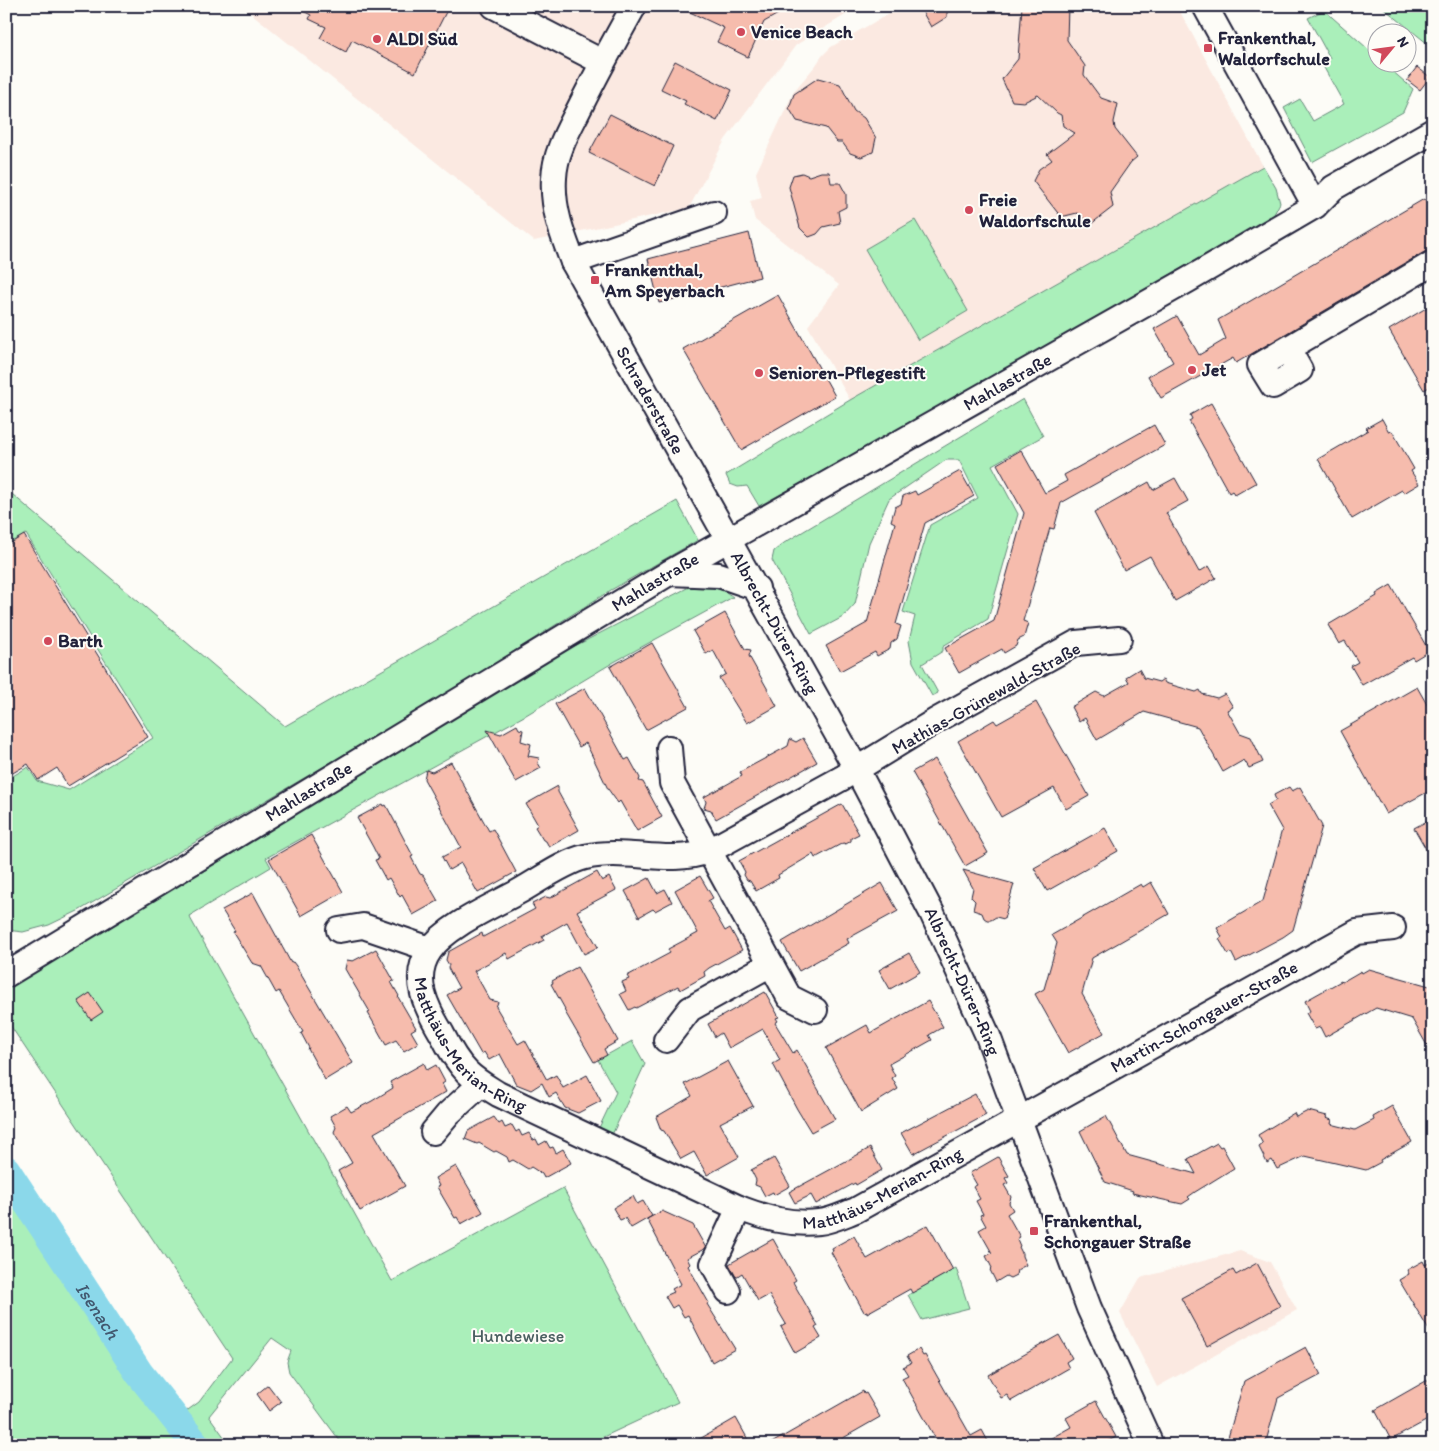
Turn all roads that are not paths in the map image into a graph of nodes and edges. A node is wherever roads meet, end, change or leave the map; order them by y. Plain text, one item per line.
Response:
1 (494, 6) edge
2 (634, 6) edge
3 (1205, 6) edge
4 (602, 62) junction
5 (1433, 131) edge
6 (1433, 150) edge
7 (1315, 206) junction
8 (714, 213) dead end
9 (573, 262) junction
10 (1433, 263) edge
11 (1288, 349) dead end
12 (729, 539) junction
13 (669, 573) junction
14 (756, 588) junction
15 (1118, 639) dead end
16 (670, 748) dead end
17 (857, 770) junction
18 (709, 851) junction
19 (1393, 928) dead end
20 (339, 930) dead end
21 (430, 949) junction
22 (771, 964) junction
23 (6, 975) edge
24 (815, 1010) dead end
25 (666, 1040) dead end
26 (481, 1084) junction
27 (1020, 1120) junction
28 (433, 1132) dead end
29 (739, 1208) junction
30 (728, 1291) dead end
31 (1151, 1445) edge

1 - 4 street
2 - 4 street, Schraderstraße
3 - 7 street
4 - 9 street, Schraderstraße
5 - 7 street, Mahlastraße
6 - 7 street, Mahlastraße
7 - 12 street, Mahlastraße
8 - 9 street
9 - 12 street, Schraderstraße
10 - 11 street
12 - 13 street, Mahlastraße
12 - 14 street, Albrecht-Dürer-Ring
13 - 14 street
13 - 23 street, Mahlastraße
14 - 17 street, Albrecht-Dürer-Ring
15 - 17 street, Mathias-Grünewald-Straße
16 - 18 street
17 - 18 street, Matthäus-Merian-Ring
17 - 27 street, Albrecht-Dürer-Ring
18 - 21 street, Matthäus-Merian-Ring
18 - 22 street
19 - 27 street, Martin-Schongauer-Straße
20 - 21 street
21 - 26 street, Matthäus-Merian-Ring
22 - 24 street
22 - 25 street
26 - 28 street
26 - 29 street, Matthäus-Merian-Ring
27 - 29 street, Matthäus-Merian-Ring
27 - 31 street, Albrecht-Dürer-Ring
29 - 30 street

